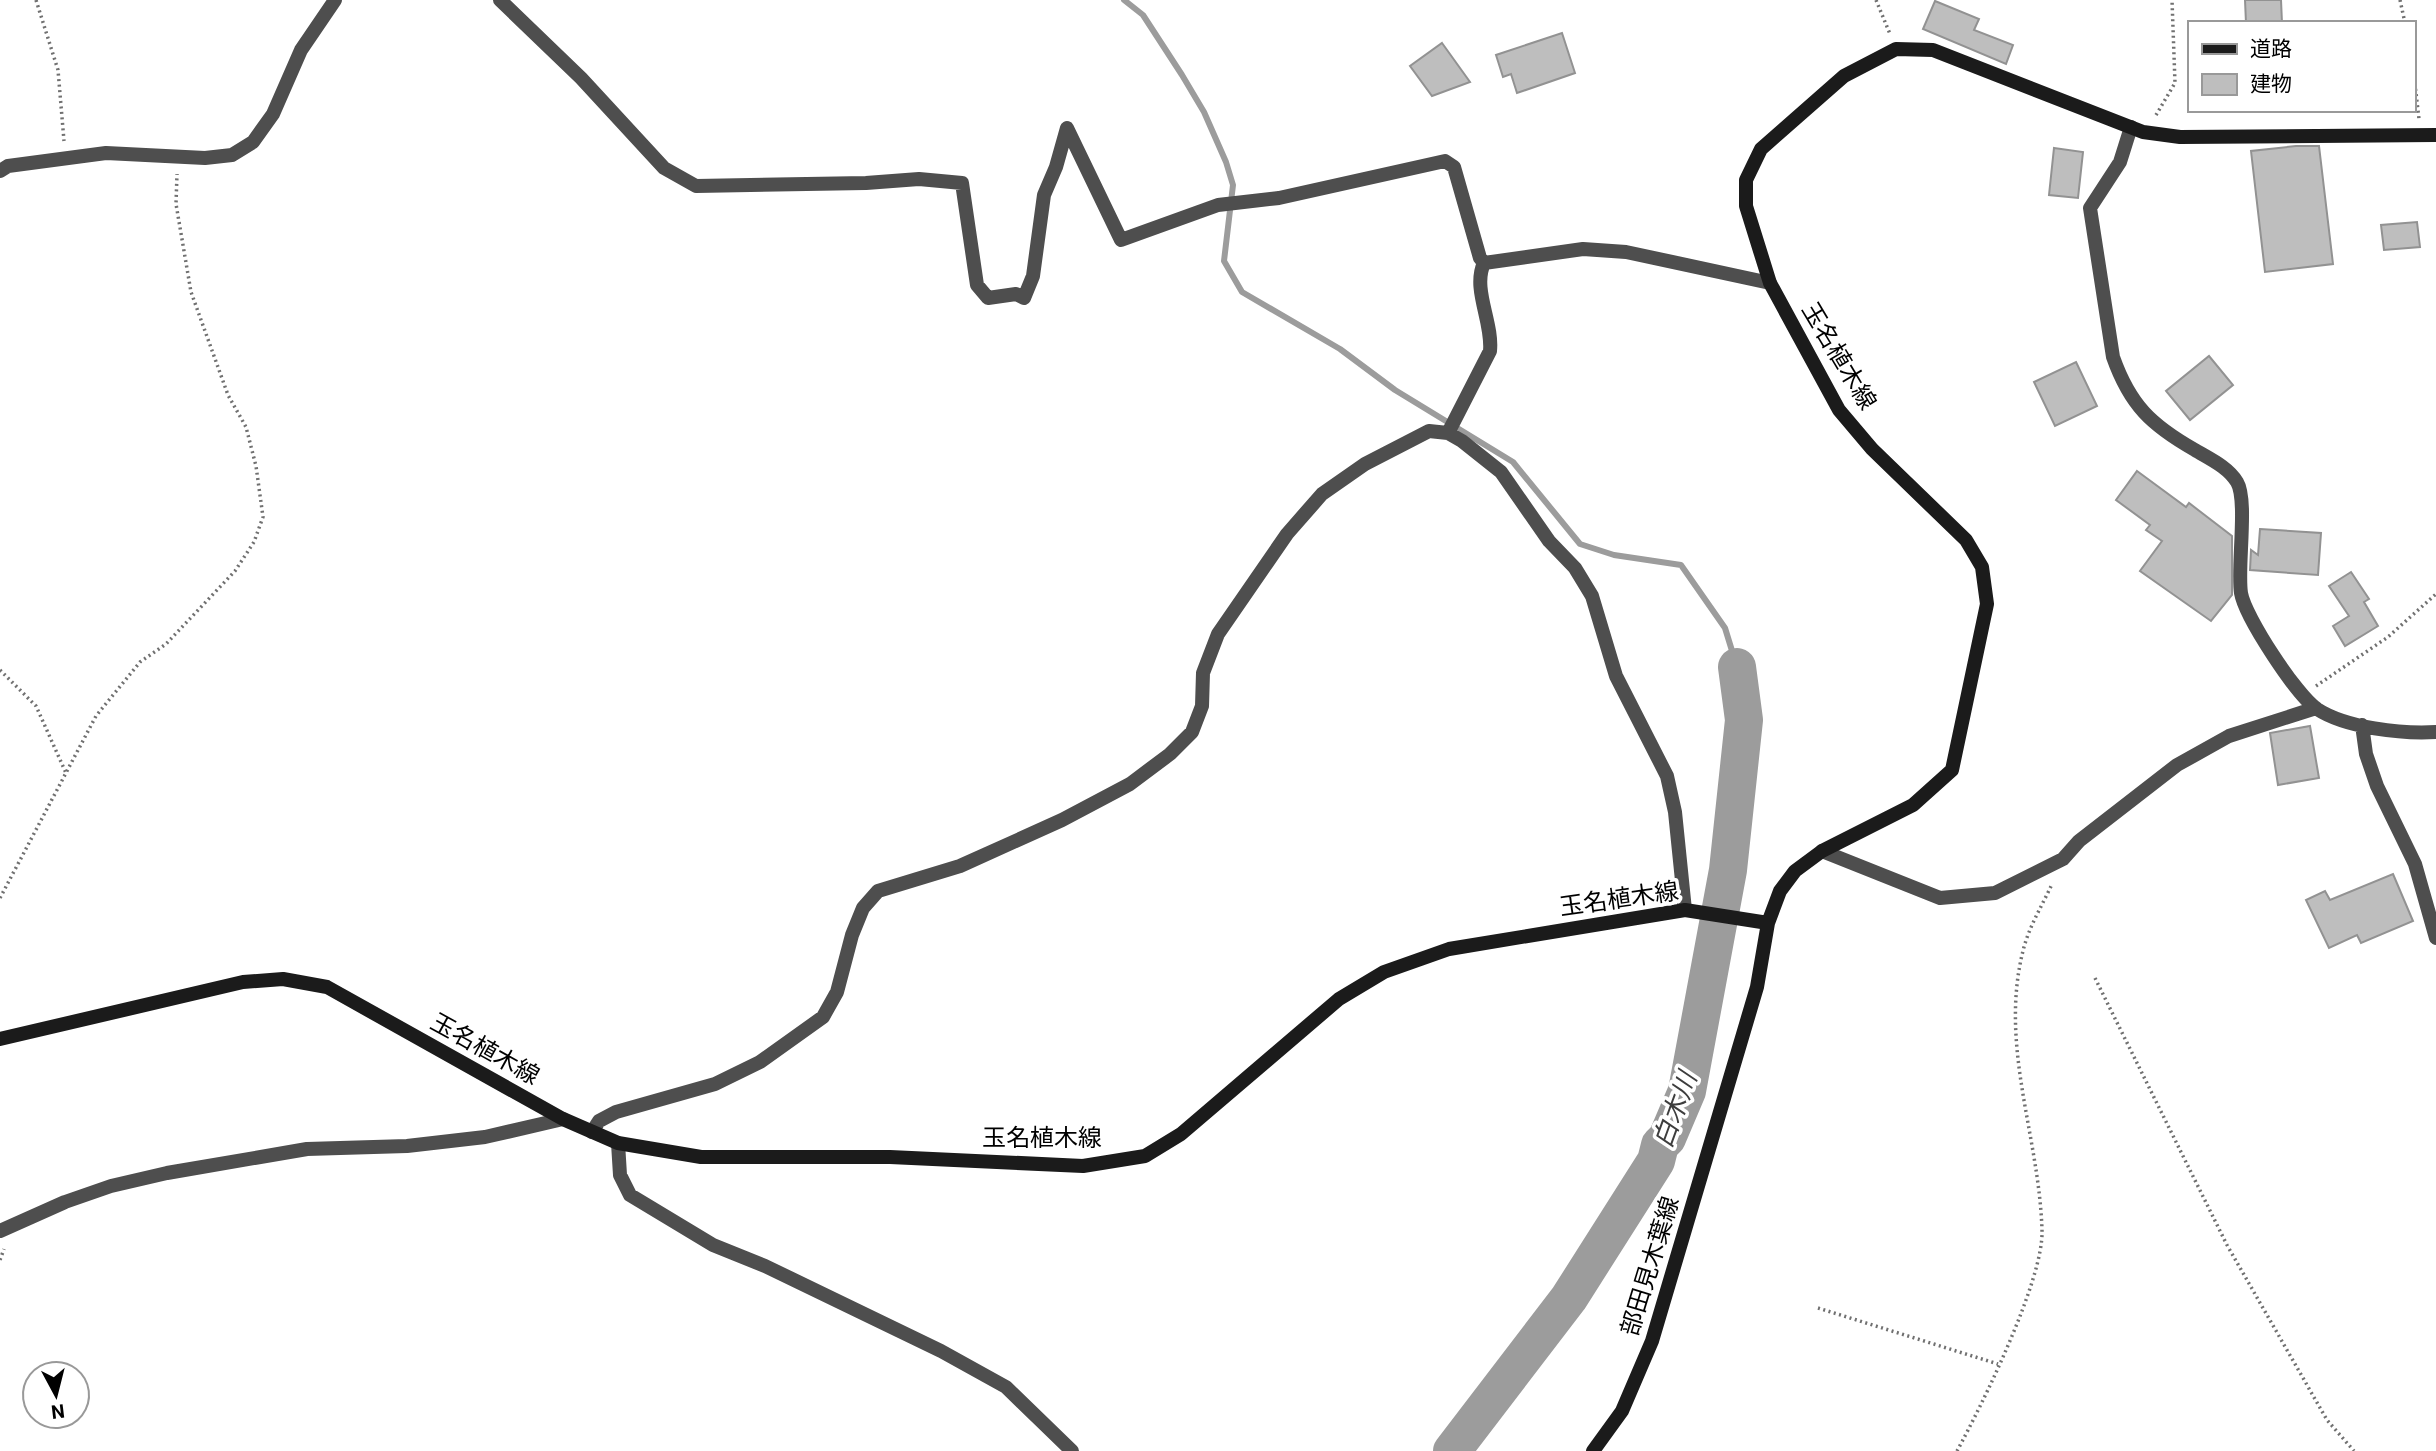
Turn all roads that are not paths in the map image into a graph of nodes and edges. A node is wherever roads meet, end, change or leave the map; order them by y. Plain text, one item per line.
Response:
1 (335, 0) edge
2 (500, 0) edge
3 (2137, 130) junction
4 (2436, 135) edge
5 (0, 172) edge
6 (1485, 263) junction
7 (1770, 284) junction
8 (1448, 433) junction
9 (2316, 708) junction
10 (2362, 725) junction
11 (2436, 732) edge
12 (1822, 851) junction
13 (1692, 911) junction
14 (1768, 923) junction
15 (2436, 938) edge
16 (0, 1039) edge
17 (563, 1119) junction
18 (592, 1132) junction
19 (618, 1143) junction
20 (0, 1231) edge
21 (1072, 1451) edge
22 (1593, 1451) edge

1 - 5 street
2 - 6 street
3 - 4 main road, 玉名植木線
3 - 7 main road, 玉名植木線
3 - 9 street
6 - 7 street
6 - 8 street
7 - 12 main road, 玉名植木線
8 - 13 street
8 - 18 street
9 - 10 street
9 - 12 street
10 - 11 street
10 - 15 street
12 - 14 main road, 玉名植木線
13 - 14 main road, 玉名植木線
13 - 19 main road, 玉名植木線
14 - 22 main road, 部田見木葉線
16 - 17 main road, 玉名植木線
17 - 18 main road, 玉名植木線
17 - 20 street
18 - 19 main road, 玉名植木線
19 - 21 street

